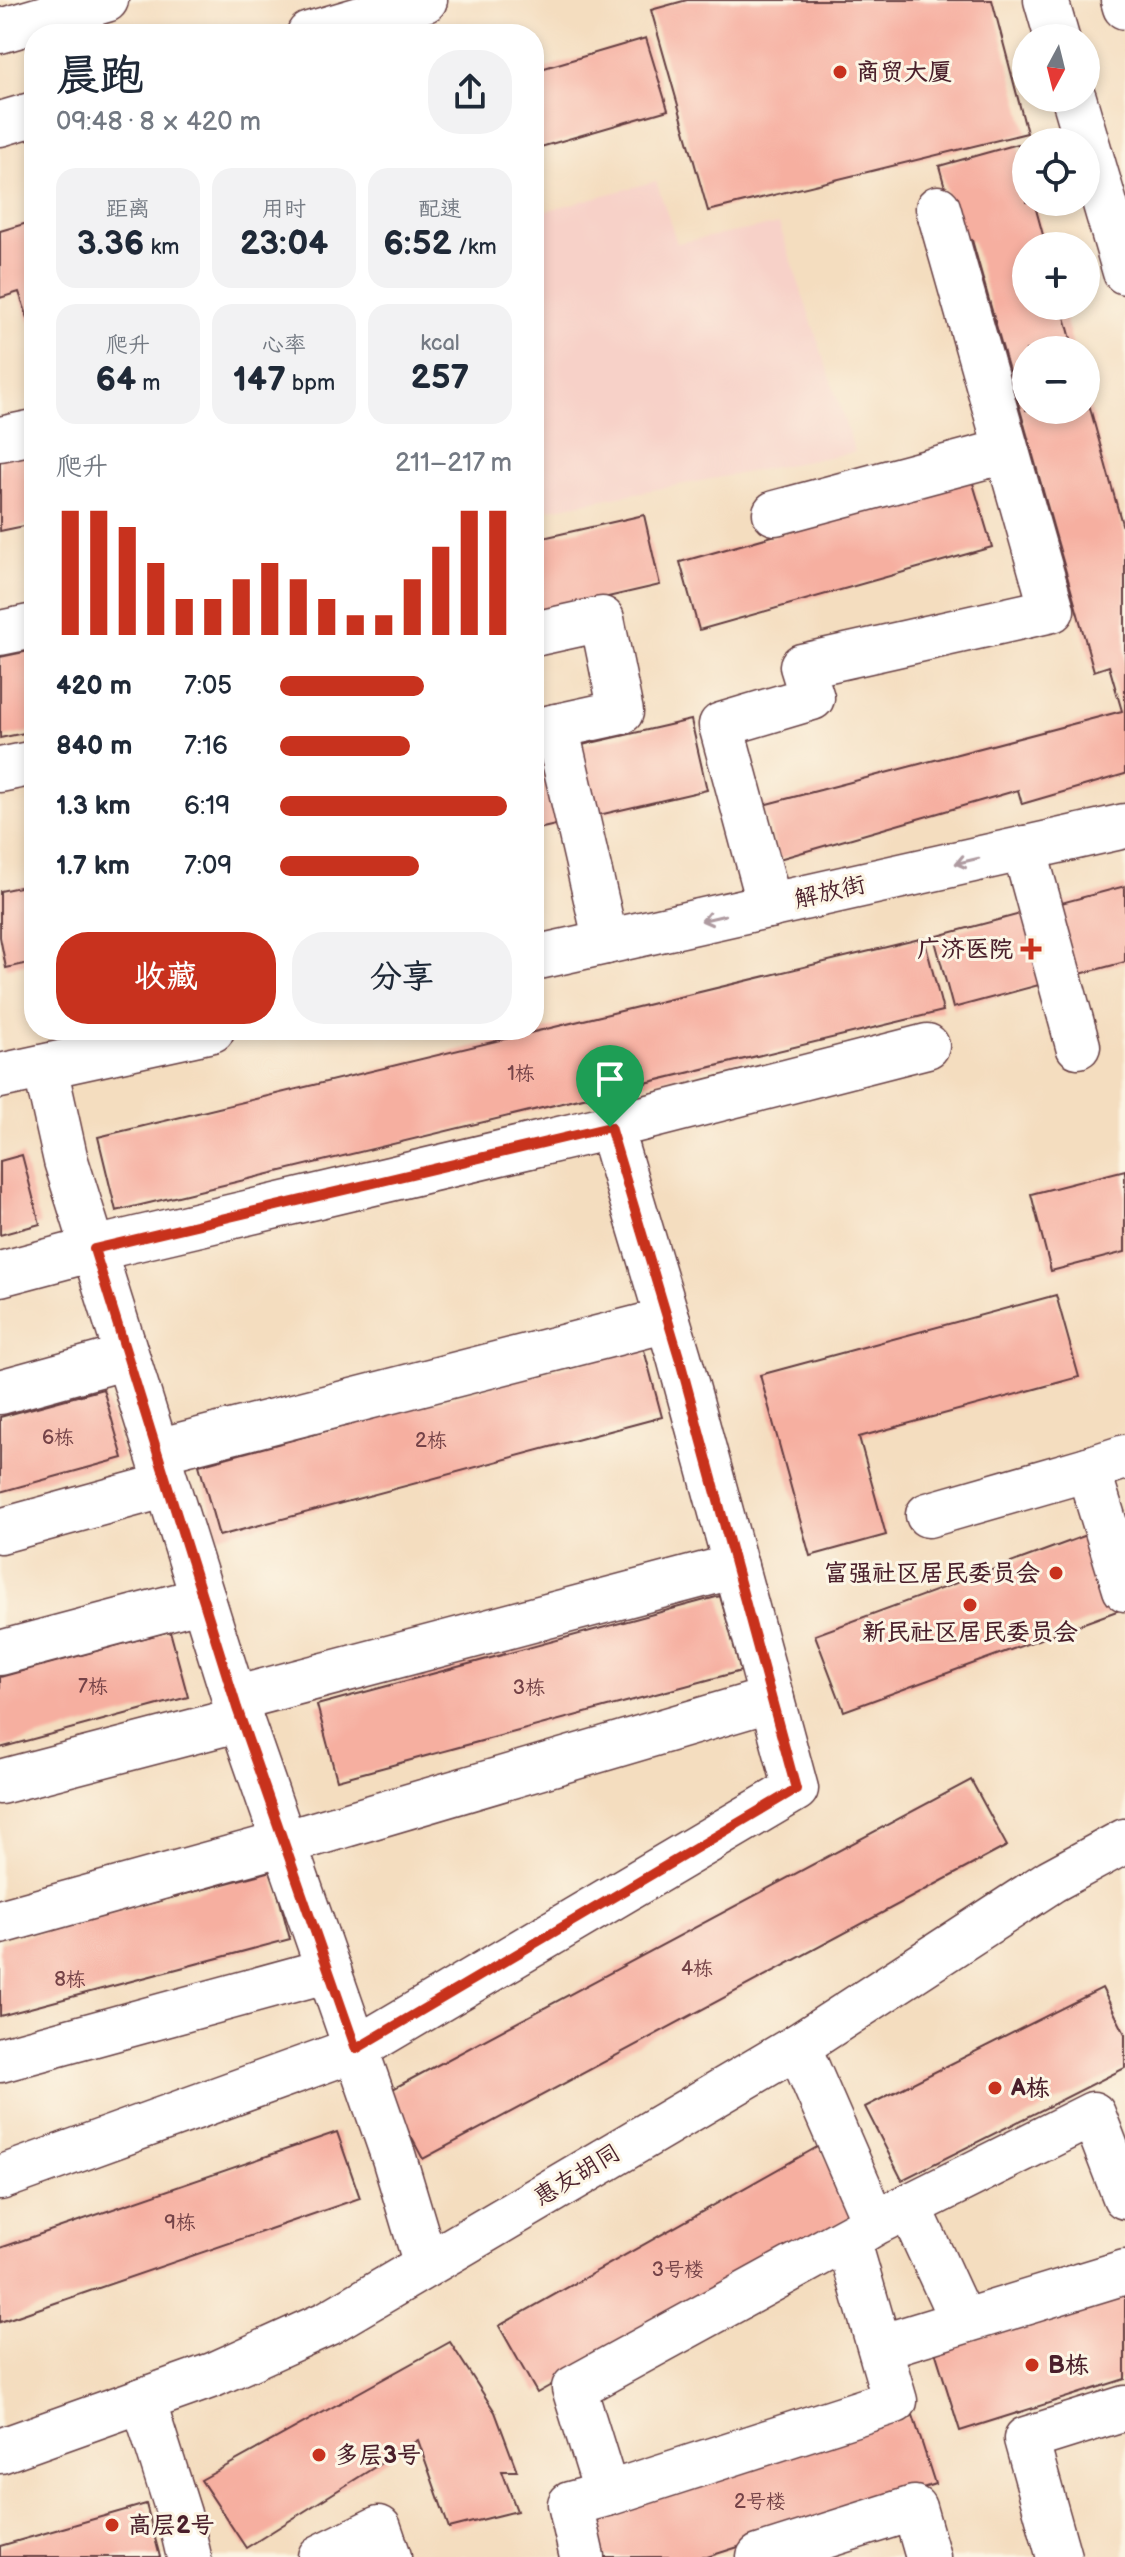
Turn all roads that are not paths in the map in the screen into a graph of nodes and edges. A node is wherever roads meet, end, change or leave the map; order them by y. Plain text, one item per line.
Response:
1 (106, 0) edge
2 (425, 0) edge
3 (1046, 0) edge
4 (1123, 0) edge
5 (1125, 7) edge
6 (343, 24) edge
7 (1053, 24) edge
8 (0, 31) edge
9 (1078, 112) edge
10 (24, 117) edge
11 (0, 124) edge
12 (938, 208) dead end
13 (1125, 272) edge
14 (24, 434) edge
15 (0, 439) edge
16 (1006, 451) junction
17 (775, 513) dead end
18 (24, 628) edge
19 (544, 632) edge
20 (0, 633) edge
21 (545, 728) edge
22 (24, 765) edge
23 (0, 770) edge
24 (1125, 826) edge
25 (1024, 848) junction
26 (770, 906) junction
27 (606, 942) junction
28 (544, 956) edge
29 (167, 1040) edge
30 (927, 1046) dead end
31 (1078, 1046) dead end
32 (45, 1067) junction
33 (0, 1076) edge
34 (610, 1127) junction
35 (94, 1249) junction
36 (0, 1274) edge
37 (668, 1320) junction
38 (127, 1357) junction
39 (0, 1392) edge
40 (1106, 1463) edge
41 (162, 1468) junction
42 (928, 1515) dead end
43 (0, 1531) edge
44 (736, 1566) junction
45 (1125, 1589) edge
46 (203, 1599) junction
47 (0, 1653) edge
48 (772, 1699) junction
49 (238, 1709) junction
50 (0, 1782) edge
51 (1125, 1841) edge
52 (284, 1843) junction
53 (0, 1922) edge
54 (329, 1970) junction
55 (798, 2046) junction
56 (356, 2049) junction
57 (0, 2060) edge
58 (0, 2178) edge
59 (1125, 2197) edge
60 (878, 2223) junction
61 (426, 2265) junction
62 (1125, 2272) edge
63 (962, 2321) junction
64 (880, 2347) junction
65 (143, 2400) junction
66 (1125, 2410) edge
67 (0, 2451) edge
68 (607, 2494) junction
69 (189, 2557) edge
70 (320, 2557) edge
71 (389, 2557) edge
72 (582, 2557) edge
73 (759, 2557) edge
74 (928, 2557) edge
75 (1059, 2557) edge

1 - 8 street
2 - 6 street
3 - 7 street
4 - 5 street
9 - 13 street
10 - 11 street
12 - 16 street
14 - 15 street
16 - 17 street
16 - 26 street
18 - 20 street
19 - 21 street
21 - 27 street
22 - 23 street
24 - 25 street, 解放街
25 -> 26 street, 解放街
25 - 31 street
26 -> 27 street, 解放街
27 - 28 street, 解放街
29 - 32 street
30 - 34 street
32 - 33 street
32 - 35 street
34 - 35 street
34 - 37 street
35 - 36 street
35 - 38 street
37 - 41 street
37 - 44 street
38 - 39 street
38 - 41 street
40 - 42 street
40 - 45 street
41 - 43 street
41 - 46 street
44 - 48 street
44 - 49 street
46 - 47 street
46 - 49 street
48 - 52 street
48 - 56 street
49 - 50 street
49 - 52 street
51 - 55 street, 惠友胡同
52 - 53 street
52 - 54 street
54 - 56 street
54 - 57 street
55 - 60 street
55 - 61 street, 惠友胡同
56 - 58 street
56 - 61 street
59 - 60 street
60 - 63 street
60 - 64 street
60 - 68 street
61 - 65 street, 惠友胡同
62 - 63 street
63 - 64 street
64 - 68 street
65 - 67 street, 惠友胡同
65 - 69 street
66 - 75 street
68 - 72 street
70 - 71 street
73 - 74 street

